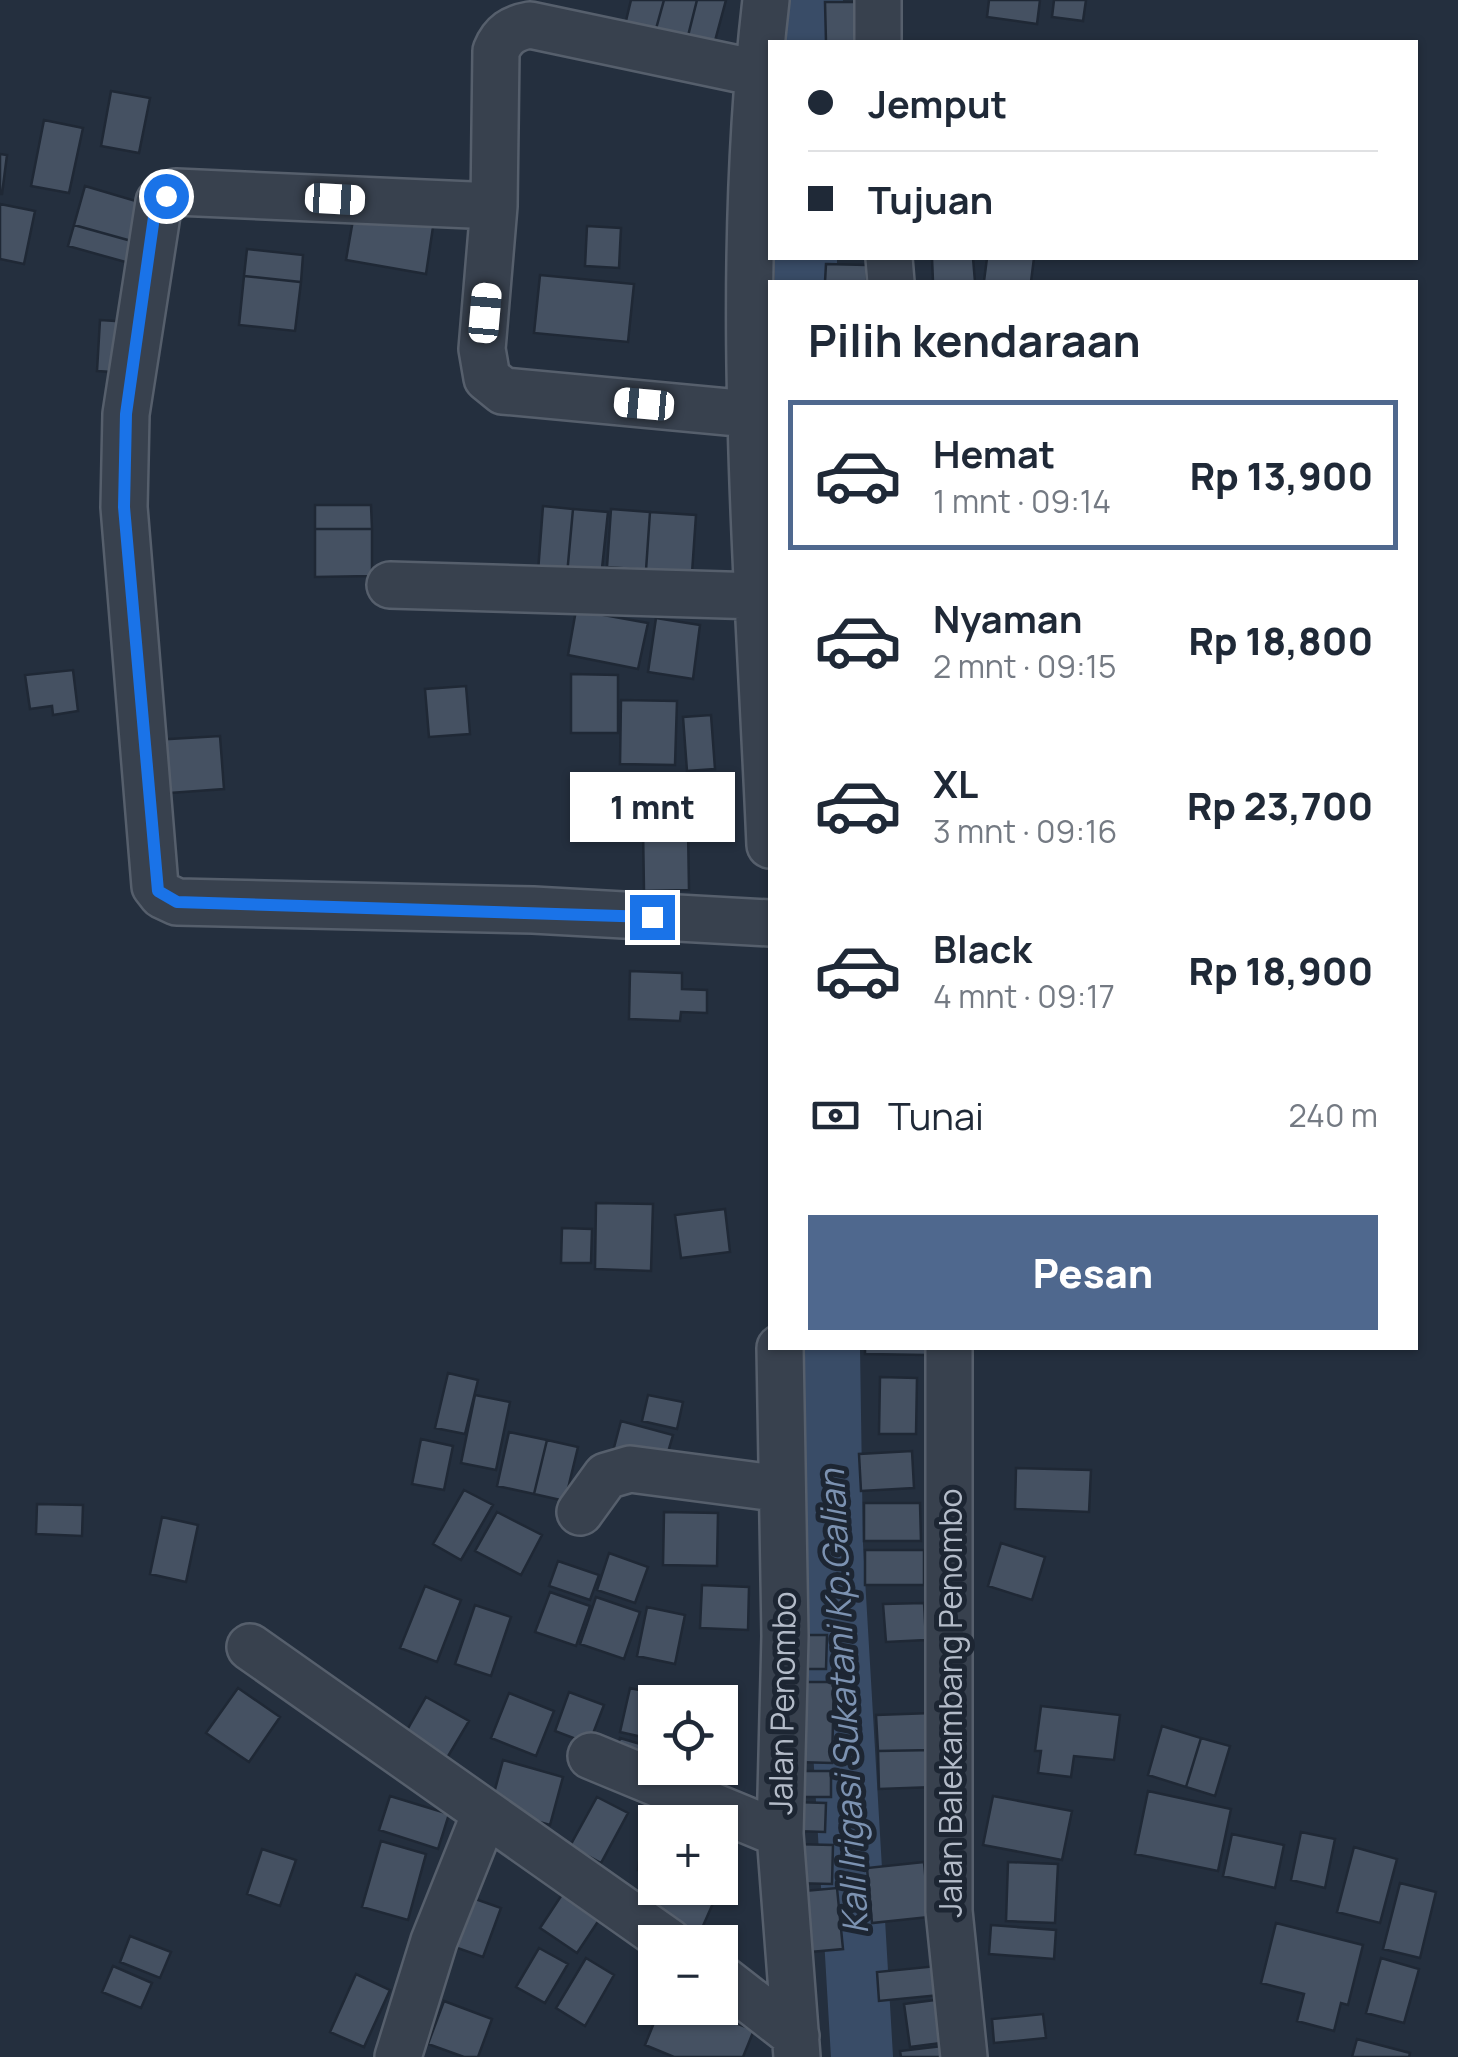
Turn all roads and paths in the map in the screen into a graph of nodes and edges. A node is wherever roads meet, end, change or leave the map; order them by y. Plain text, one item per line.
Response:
1 (766, 0) edge
2 (878, 0) edge
3 (878, 40) edge
4 (758, 73) junction
5 (494, 206) junction
6 (749, 414) junction
7 (390, 585) dead end
8 (759, 596) junction
9 (768, 800) edge
10 (768, 923) edge
11 (780, 1350) edge
12 (950, 1350) edge
13 (782, 1489) junction
14 (580, 1512) dead end
15 (250, 1647) dead end
16 (590, 1756) dead end
17 (484, 1816) junction
18 (780, 1834) junction
19 (644, 1925) edge
20 (738, 1993) edge
21 (796, 2046) edge
22 (398, 2057) edge
23 (964, 2057) edge

1 - 4 street
2 - 3 street
4 - 5 street
4 - 6 street
5 - 6 street
5 - 10 street
6 - 8 street
7 - 8 street
8 - 9 street
11 - 13 street, Jalan Penombo
12 - 23 street, Jalan Balekambang Penombo
13 - 14 street
13 - 18 street, Jalan Penombo
15 - 17 street
16 - 18 street
17 - 19 street
17 - 22 street
18 - 21 street, Jalan Penombo
20 - 21 street

